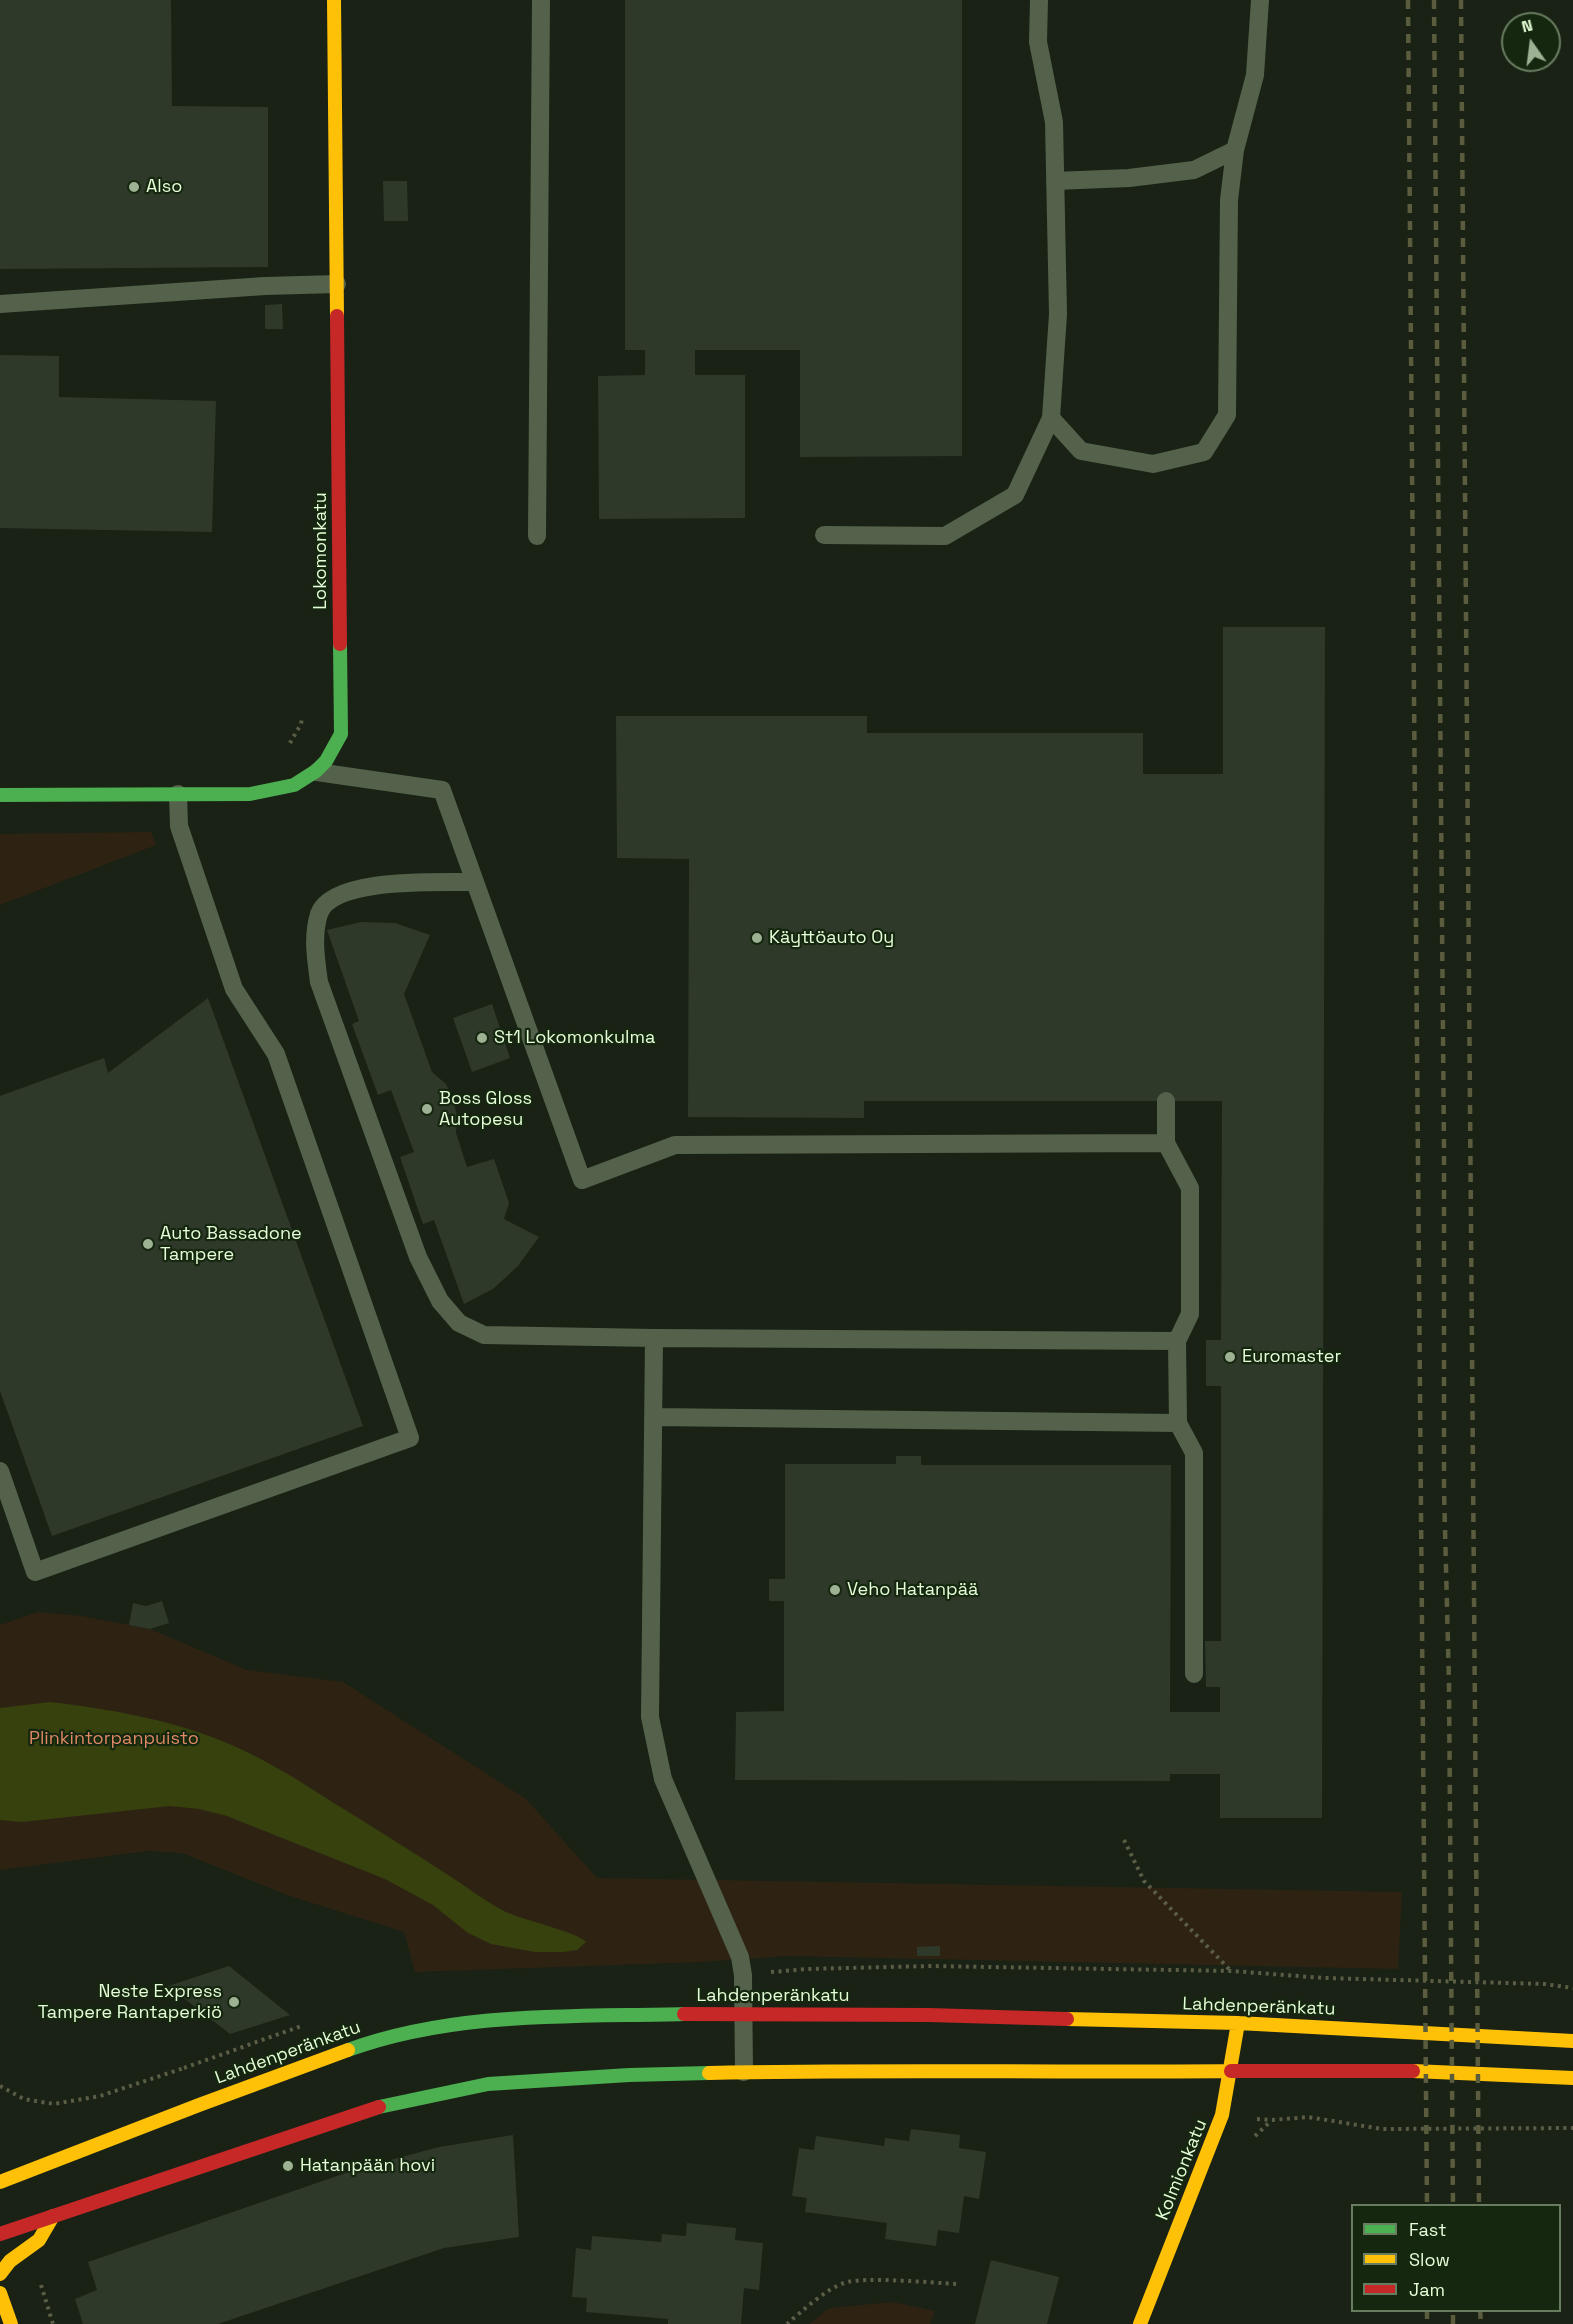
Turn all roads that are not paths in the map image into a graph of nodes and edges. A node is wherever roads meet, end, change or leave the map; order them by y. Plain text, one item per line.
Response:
1 (334, 0) edge
2 (542, 0) edge
3 (1039, 0) edge
4 (1260, 0) edge
5 (1235, 150) junction
6 (1055, 181) junction
7 (337, 284) junction
8 (0, 304) edge
9 (1051, 418) junction
10 (824, 535) dead end
11 (537, 536) dead end
12 (317, 772) junction
13 (178, 794) junction
14 (0, 795) edge
15 (475, 882) junction
16 (1166, 1101) dead end
17 (1166, 1143) junction
18 (654, 1338) junction
19 (1177, 1341) junction
20 (653, 1417) junction
21 (1178, 1423) junction
22 (0, 1471) edge
23 (1194, 1674) dead end
24 (743, 2013) junction
25 (1238, 2023) junction
26 (1573, 2041) edge
27 (1231, 2070) junction
28 (744, 2072) junction
29 (1573, 2078) edge
30 (0, 2182) edge
31 (54, 2216) junction
32 (0, 2234) edge
33 (0, 2274) edge
34 (1, 2296) edge
35 (11, 2324) edge
36 (1140, 2324) edge

1 - 7 main road, Lokomonkatu
2 - 11 lane
3 - 6 lane
4 - 5 lane
5 - 6 lane
5 - 9 lane
6 - 9 lane
7 - 8 lane
7 - 12 main road, Lokomonkatu
9 - 10 lane
12 - 13 main road, Lokomonkatu
12 - 15 lane
13 - 14 main road, Lokomonkatu
13 - 22 lane
15 - 17 lane
15 - 18 lane
16 - 17 lane
17 - 19 lane
18 - 19 lane
18 - 20 lane
19 - 21 lane
20 - 21 lane
20 - 24 lane
21 - 23 lane
24 - 25 main road, Lahdenperänkatu
24 - 28 lane
24 - 30 main road, Lahdenperänkatu
25 - 26 main road, Lahdenperänkatu
25 - 27 main road, Kolmionkatu
27 - 28 main road
27 - 29 main road
27 - 36 main road, Kolmionkatu
28 - 31 main road
31 - 32 main road
31 - 33 main road
34 - 35 main road

